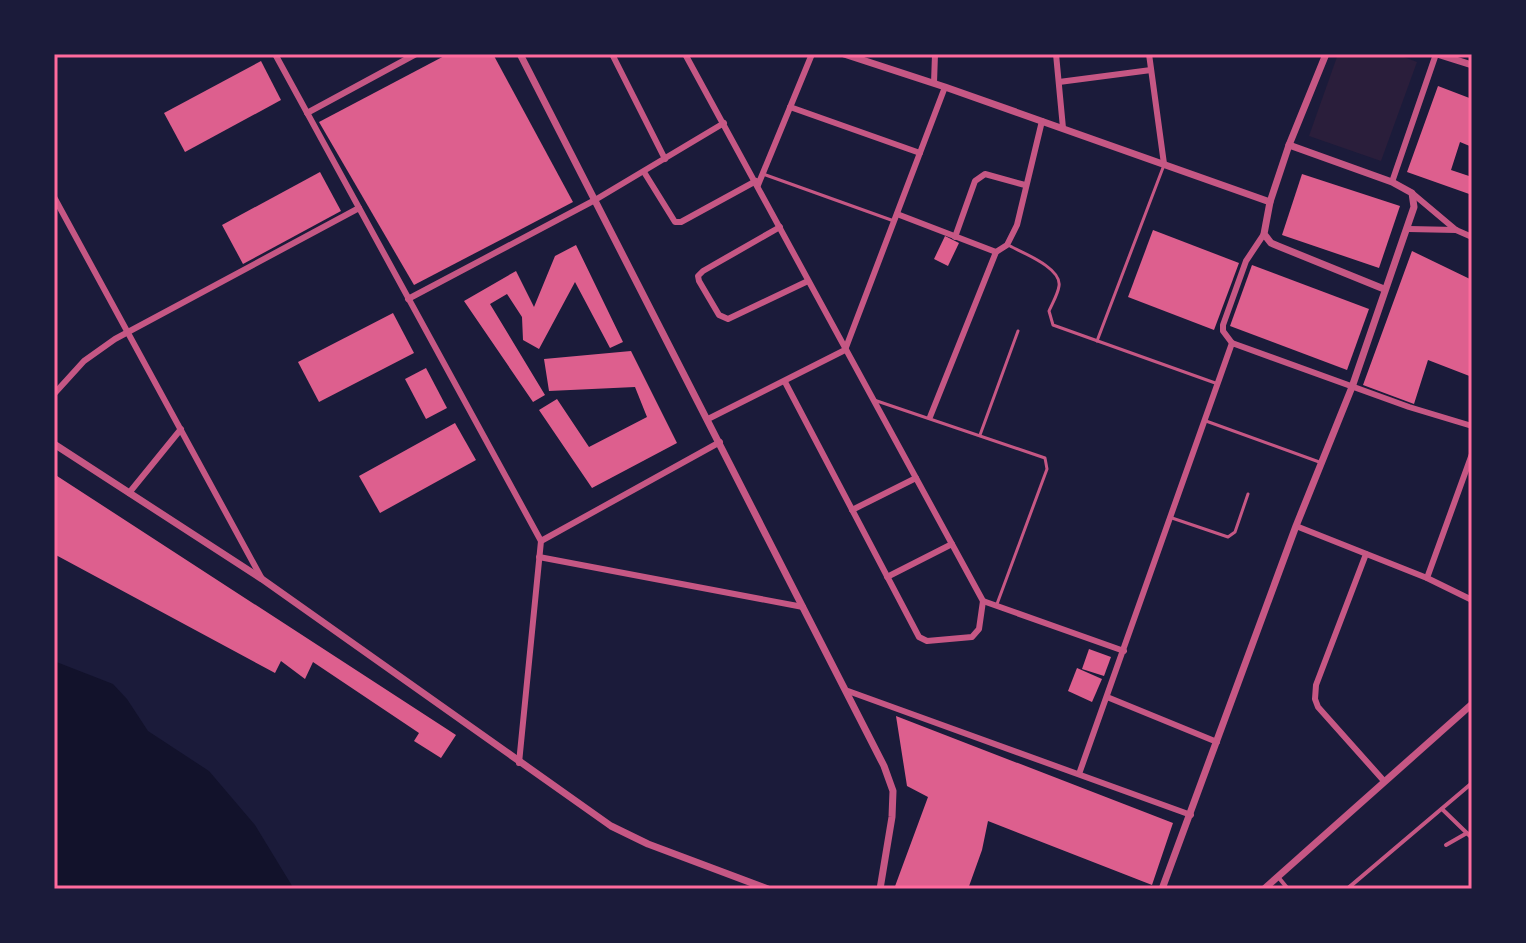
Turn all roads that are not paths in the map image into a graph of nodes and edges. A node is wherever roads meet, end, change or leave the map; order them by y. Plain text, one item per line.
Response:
1 (275, 54) edge
2 (416, 54) edge
3 (520, 54) edge
4 (612, 54) edge
5 (685, 54) edge
6 (812, 54) edge
7 (844, 54) edge
8 (935, 54) edge
9 (1056, 54) edge
10 (1149, 54) edge
11 (1326, 54) edge
12 (1436, 54) edge
13 (1472, 65) edge
14 (1151, 70) junction
15 (1059, 82) junction
16 (934, 83) junction
17 (945, 87) junction
18 (790, 107) junction
19 (307, 113) junction
20 (1042, 121) junction
21 (724, 123) junction
22 (1063, 128) junction
23 (1289, 145) junction
24 (920, 153) junction
25 (665, 159) junction
26 (1164, 164) junction
27 (644, 172) junction
28 (763, 174) junction
29 (1392, 182) junction
30 (757, 183) junction
31 (1025, 185) junction
32 (1412, 193) junction
33 (54, 197) edge
34 (595, 200) junction
35 (1270, 202) junction
36 (359, 208) junction
37 (895, 218) junction
38 (780, 227) junction
39 (1409, 229) junction
40 (1456, 230) junction
41 (1264, 234) junction
42 (955, 237) junction
43 (1472, 237) edge
44 (1007, 245) junction
45 (996, 252) junction
46 (808, 281) junction
47 (1384, 289) junction
48 (408, 299) junction
49 (1018, 331) dead end
50 (128, 333) junction
51 (1097, 341) junction
52 (1232, 343) junction
53 (845, 350) junction
54 (785, 382) junction
55 (1218, 384) junction
56 (1352, 387) junction
57 (54, 394) edge
58 (873, 400) junction
59 (930, 417) junction
60 (708, 419) junction
61 (1206, 421) junction
62 (1472, 426) edge
63 (181, 429) junction
64 (980, 435) junction
65 (720, 442) junction
66 (54, 444) edge
67 (1472, 454) edge
68 (1322, 463) junction
69 (916, 478) junction
70 (129, 493) junction
71 (1248, 494) dead end
72 (852, 510) junction
73 (1171, 518) junction
74 (1296, 526) junction
75 (541, 541) junction
76 (952, 544) junction
77 (1366, 554) junction
78 (539, 557) junction
79 (887, 577) junction
80 (1427, 578) junction
81 (262, 579) junction
82 (1472, 600) edge
83 (983, 601) junction
84 (997, 604) junction
85 (805, 607) junction
86 (1124, 651) junction
87 (848, 691) junction
88 (1107, 697) junction
89 (1472, 704) edge
90 (1217, 742) junction
91 (519, 763) junction
92 (1079, 774) junction
93 (1384, 781) junction
94 (1472, 783) edge
95 (1442, 809) junction
96 (1191, 815) junction
97 (1467, 833) junction
98 (1472, 838) edge
99 (1446, 845) dead end
100 (1279, 878) junction
101 (768, 889) edge
102 (880, 889) edge
103 (1162, 889) edge
104 (1264, 889) edge
105 (1288, 889) edge
106 (1347, 889) edge

1 - 19 street
2 - 19 street
3 - 34 street
4 - 25 street
5 - 21 street
6 - 18 street
7 - 16 street
8 - 16 street
9 - 15 street
10 - 14 street
11 - 23 street
12 - 13 street
12 - 29 street
14 - 15 street
14 - 26 street
15 - 22 street
16 - 17 street
17 - 20 street
17 - 24 street
18 - 24 street
18 - 28 street
19 - 36 street
20 - 22 street
20 - 31 street
21 - 25 street
21 - 30 street
22 - 26 street
23 - 29 street
23 - 35 street
24 - 37 street
25 - 27 street
26 - 35 street
26 - 51 lane
27 - 30 street
27 - 34 street
28 - 30 street
28 - 37 lane
29 - 32 street
30 - 38 street
31 - 42 street
31 - 44 street
32 - 39 street
32 - 40 street
33 - 50 street
34 - 48 street
34 - 60 street
35 - 41 street
36 - 48 street
36 - 50 street
37 - 42 street
37 - 53 street
38 - 46 street
38 - 46 street
39 - 40 street
39 - 47 street
40 - 43 street
41 - 47 street
41 - 52 street
42 - 45 street
44 - 45 street
44 - 51 lane
45 - 59 street
46 - 53 street
47 - 56 street
48 - 75 street
49 - 64 lane
50 - 57 street
50 - 63 street
51 - 55 lane
52 - 55 street
52 - 56 street
53 - 54 street
53 - 58 street
54 - 60 street
54 - 72 street
55 - 61 street
56 - 62 street
56 - 68 street
58 - 59 lane
58 - 69 street
59 - 64 lane
60 - 65 street
61 - 68 lane
61 - 73 street
63 - 70 street
63 - 81 street
64 - 84 lane
65 - 75 street
65 - 85 street
66 - 70 street
67 - 80 street
68 - 74 street
69 - 72 street
69 - 76 street
70 - 81 street
71 - 73 lane
72 - 79 street
73 - 86 street
74 - 77 street
74 - 90 street
75 - 78 street
76 - 79 street
76 - 83 street
77 - 80 street
77 - 93 street
78 - 85 street
78 - 91 street
79 - 83 street
80 - 82 street
81 - 91 street
83 - 84 street
84 - 86 street
85 - 87 street
86 - 88 street
87 - 92 street
87 - 102 street
88 - 90 street
88 - 92 street
89 - 93 street
90 - 96 street
91 - 101 street
92 - 96 street
93 - 100 street
94 - 95 street
95 - 97 street
95 - 106 street
96 - 103 street
97 - 98 street
97 - 99 street
100 - 104 street
100 - 105 street

